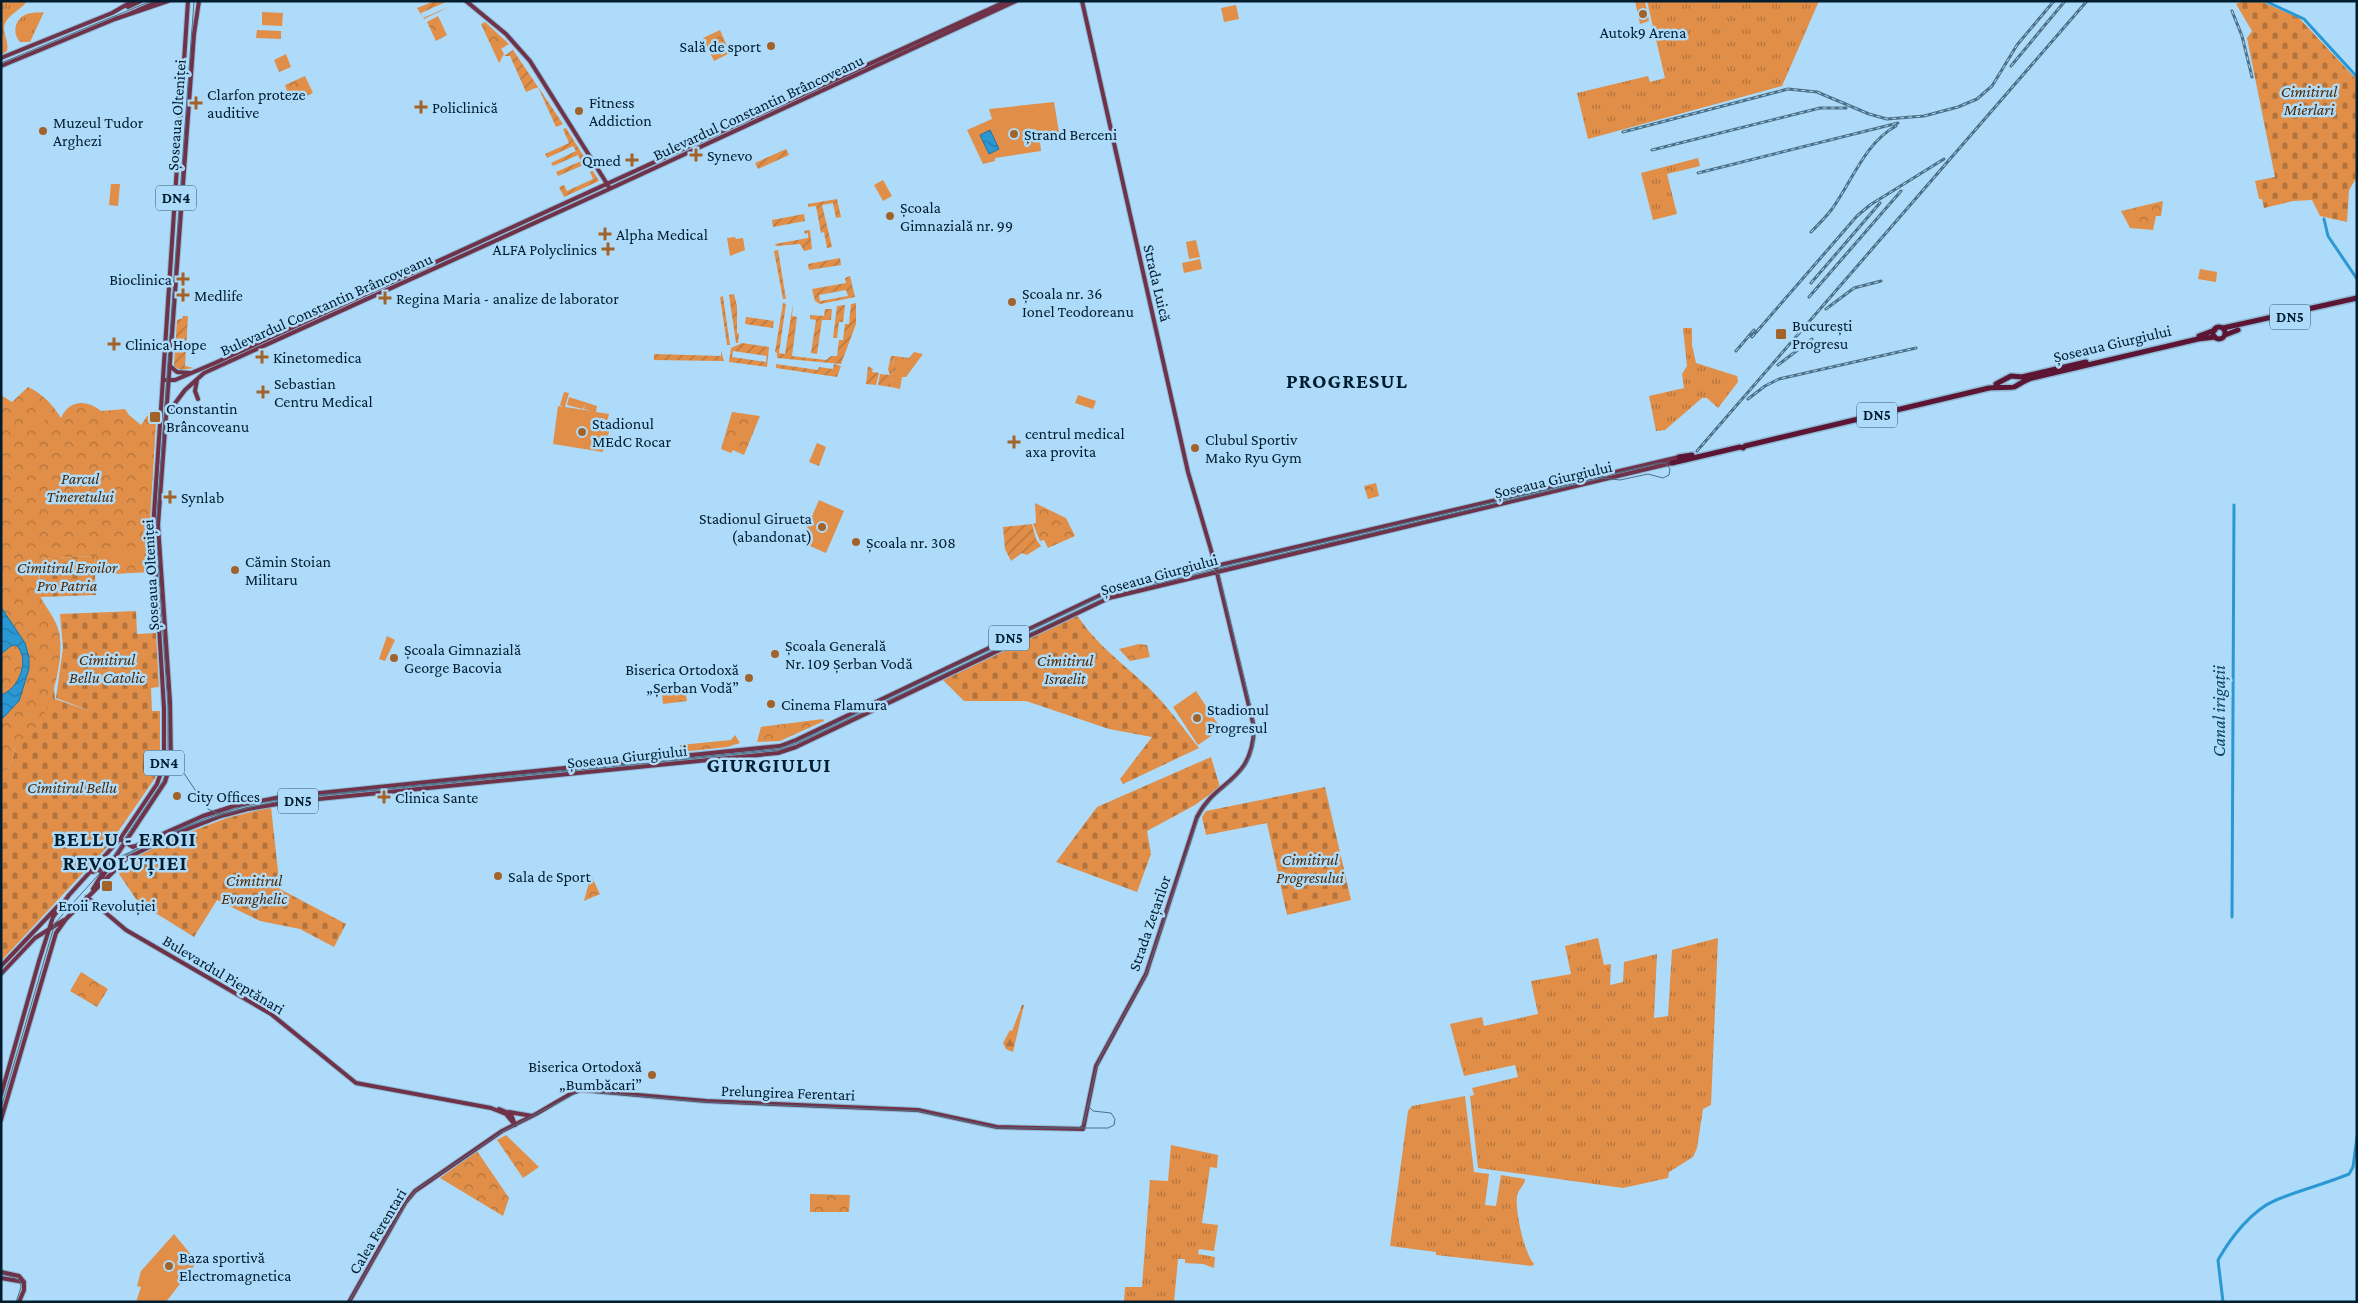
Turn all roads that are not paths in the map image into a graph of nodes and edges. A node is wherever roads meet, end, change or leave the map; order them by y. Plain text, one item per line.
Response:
1 (133, 1) edge
2 (141, 1) edge
3 (170, 1) edge
4 (184, 1) edge
5 (188, 1) edge
6 (199, 1) edge
7 (466, 1) edge
8 (1007, 1) edge
9 (1016, 1) edge
10 (1082, 1) edge
11 (160, 2) edge
12 (112, 13) junction
13 (986, 14) junction
14 (188, 17) junction
15 (18, 52) junction
16 (1, 58) edge
17 (20, 59) junction
18 (1, 66) edge
19 (609, 187) junction
20 (508, 233) junction
21 (2357, 300) edge
22 (2223, 328) junction
23 (2214, 330) junction
24 (2225, 335) junction
25 (2215, 337) junction
26 (170, 366) junction
27 (192, 373) junction
28 (199, 376) junction
29 (2015, 377) junction
30 (2007, 379) junction
31 (163, 380) junction
32 (169, 381) junction
33 (2017, 384) junction
34 (2009, 386) junction
35 (198, 399) dead end
36 (167, 414) junction
37 (1742, 445) junction
38 (1679, 457) joint
39 (1672, 463) joint
40 (1602, 474) junction
41 (1603, 480) junction
42 (1216, 568) junction
43 (1254, 734) joint
44 (129, 836) junction
45 (120, 839) junction
46 (124, 843) junction
47 (137, 846) junction
48 (85, 878) junction
49 (69, 895) junction
50 (89, 895) junction
51 (60, 907) junction
52 (67, 918) junction
53 (49, 929) junction
54 (1, 966) edge
55 (1, 974) edge
56 (1, 1095) edge
57 (506, 1113) junction
58 (532, 1116) junction
59 (1, 1120) edge
60 (1084, 1120) junction
61 (515, 1125) junction
62 (1076, 1127) junction
63 (508, 1128) junction
64 (1083, 1129) joint
65 (1, 1272) edge
66 (1, 1278) edge
67 (24, 1282) junction
68 (19, 1302) edge
69 (348, 1302) edge

1 - 12 main road
2 - 12 main road
3 - 11 main road
4 - 14 main road
5 - 14 main road, Șoseaua Olteniței / DN4
6 - 26 main road, Șoseaua Olteniței / DN4
7 - 19 main road
8 - 13 main road, Bulevardul Constantin Brâncoveanu
9 - 13 main road, Bulevardul Constantin Brâncoveanu
10 - 42 main road, Strada Luică
11 - 17 main road
12 - 15 main road
13 - 19 main road, Bulevardul Constantin Brâncoveanu
14 - 31 main road, Șoseaua Olteniței / DN4
15 - 16 main road
15 - 17 main road
17 - 18 main road
19 - 20 main road, Bulevardul Constantin Brâncoveanu
20 - 27 main road, Bulevardul Constantin Brâncoveanu
20 - 28 main road, Bulevardul Constantin Brâncoveanu
21 - 22 highway, Șoseaua Giurgiului / DN5
21 - 24 highway, Șoseaua Giurgiului / DN5
22 - 23 highway, Șoseaua Giurgiului / DN5
22 - 24 highway
23 - 25 highway
23 - 29 highway, Șoseaua Giurgiului / DN5
24 - 25 highway, Șoseaua Giurgiului / DN5
25 - 33 highway, Șoseaua Giurgiului / DN5
26 - 27 main road
26 - 32 main road, Șoseaua Olteniței / DN4
27 - 32 main road, Bulevardul Constantin Brâncoveanu
28 - 35 main road
28 - 36 main road, Bulevardul Constantin Brâncoveanu
29 - 30 highway, Șoseaua Giurgiului / DN5
29 - 33 highway
30 - 34 highway
30 - 37 highway, Șoseaua Giurgiului / DN5
31 - 32 main road
31 - 45 main road, Șoseaua Olteniței / DN4
32 - 36 main road, Șoseaua Olteniței / DN4
33 - 34 highway, Șoseaua Giurgiului / DN5
34 - 37 highway, Șoseaua Giurgiului / DN5
36 - 44 main road, Șoseaua Olteniței / DN4
37 - 38 highway, Șoseaua Giurgiului / DN5
37 - 39 highway, Șoseaua Giurgiului / DN5
38 - 40 main road, Șoseaua Giurgiului / DN5
39 - 41 main road, Șoseaua Giurgiului / DN5
40 - 41 main road
40 - 42 main road, Șoseaua Giurgiului / DN5
41 - 42 main road, Șoseaua Giurgiului / DN5
42 - 43 main road, Strada Luică
42 - 47 main road, Șoseaua Giurgiului / DN5
42 - 50 main road, Șoseaua Giurgiului / DN5
43 - 60 main road, Strada Zețarilor
44 - 46 main road, Șoseaua Olteniței / DN4
44 - 47 main road
45 - 46 main road
45 - 48 main road, Șoseaua Olteniței
46 - 47 main road
46 - 50 main road, Șoseaua Olteniței / DN4
48 - 49 main road, Șoseaua Olteniței
48 - 50 main road
49 - 51 main road
49 - 54 main road
50 - 52 main road
50 - 57 main road, Bulevardul Pieptănari
51 - 52 main road
51 - 53 main road
52 - 53 main road
52 - 59 main road
53 - 55 main road
53 - 56 main road
57 - 58 main road
57 - 61 main road, Bulevardul Pieptănari
57 - 63 main road
58 - 61 main road, Prelungirea Ferentari
58 - 62 main road, Prelungirea Ferentari
60 - 62 main road
60 - 64 main road, Strada Zețarilor
61 - 63 main road, Prelungirea Ferentari
62 - 64 main road, Prelungirea Ferentari
63 - 69 main road, Calea Ferentari
65 - 67 main road
66 - 67 main road
67 - 68 main road

